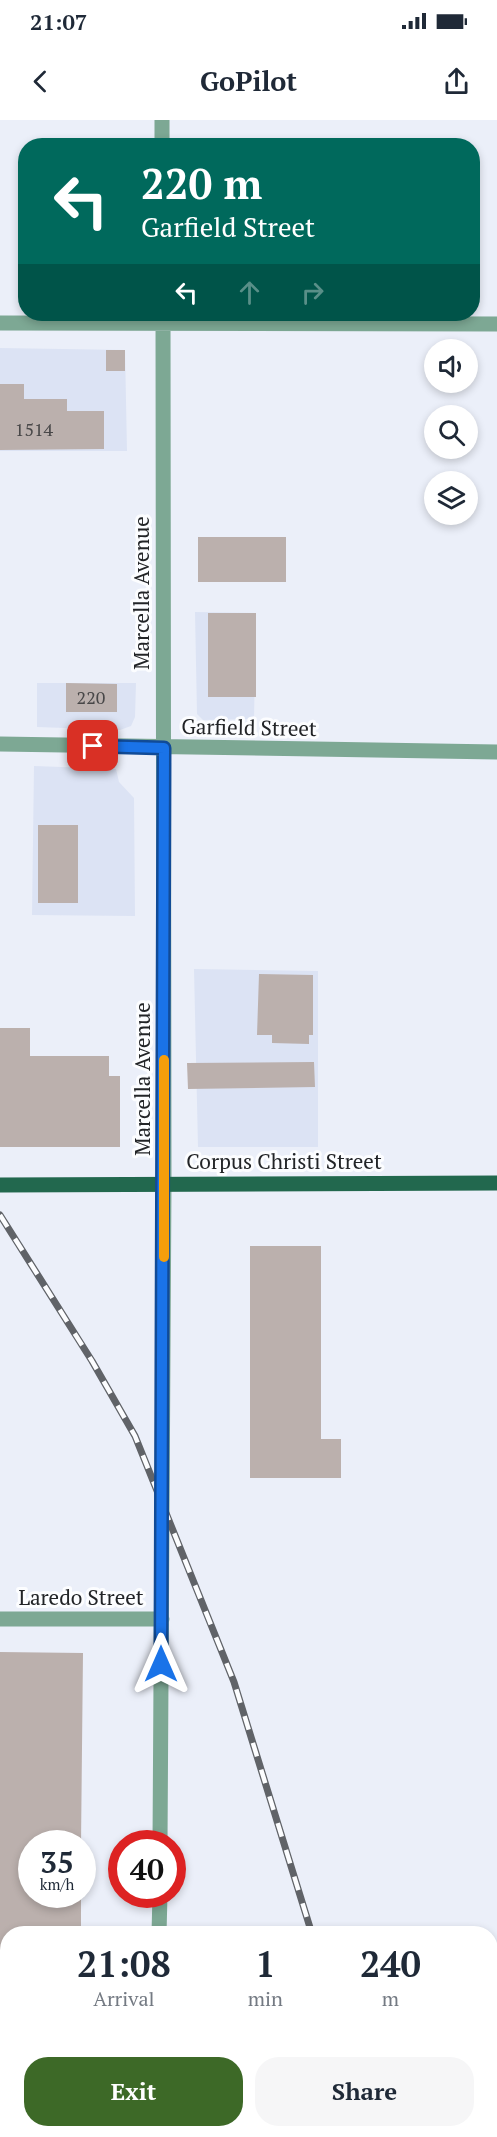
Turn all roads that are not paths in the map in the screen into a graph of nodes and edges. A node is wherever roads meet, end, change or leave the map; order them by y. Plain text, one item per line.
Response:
1 (162, 120) edge
2 (162, 138) edge
3 (82, 321) edge
4 (163, 321) edge
5 (297, 321) edge
6 (0, 323) edge
7 (497, 324) edge
8 (0, 744) edge
9 (164, 748) junction
10 (497, 752) edge
11 (164, 1182) junction
12 (497, 1182) edge
13 (0, 1185) edge
14 (0, 1619) edge
15 (162, 1619) junction
16 (160, 1830) edge
17 (160, 1908) edge
18 (159, 1926) edge

1 - 2 street
3 - 6 street
4 - 9 street, Marcella Avenue
5 - 7 street
8 - 9 street, Garfield Street
9 - 10 street, Garfield Street
9 - 11 street, Marcella Avenue
11 - 12 main road, Corpus Christi Street
11 - 13 main road, Corpus Christi Street
11 - 15 street, Marcella Avenue
14 - 15 street, Laredo Street
15 - 16 street, Marcella Avenue
17 - 18 street

